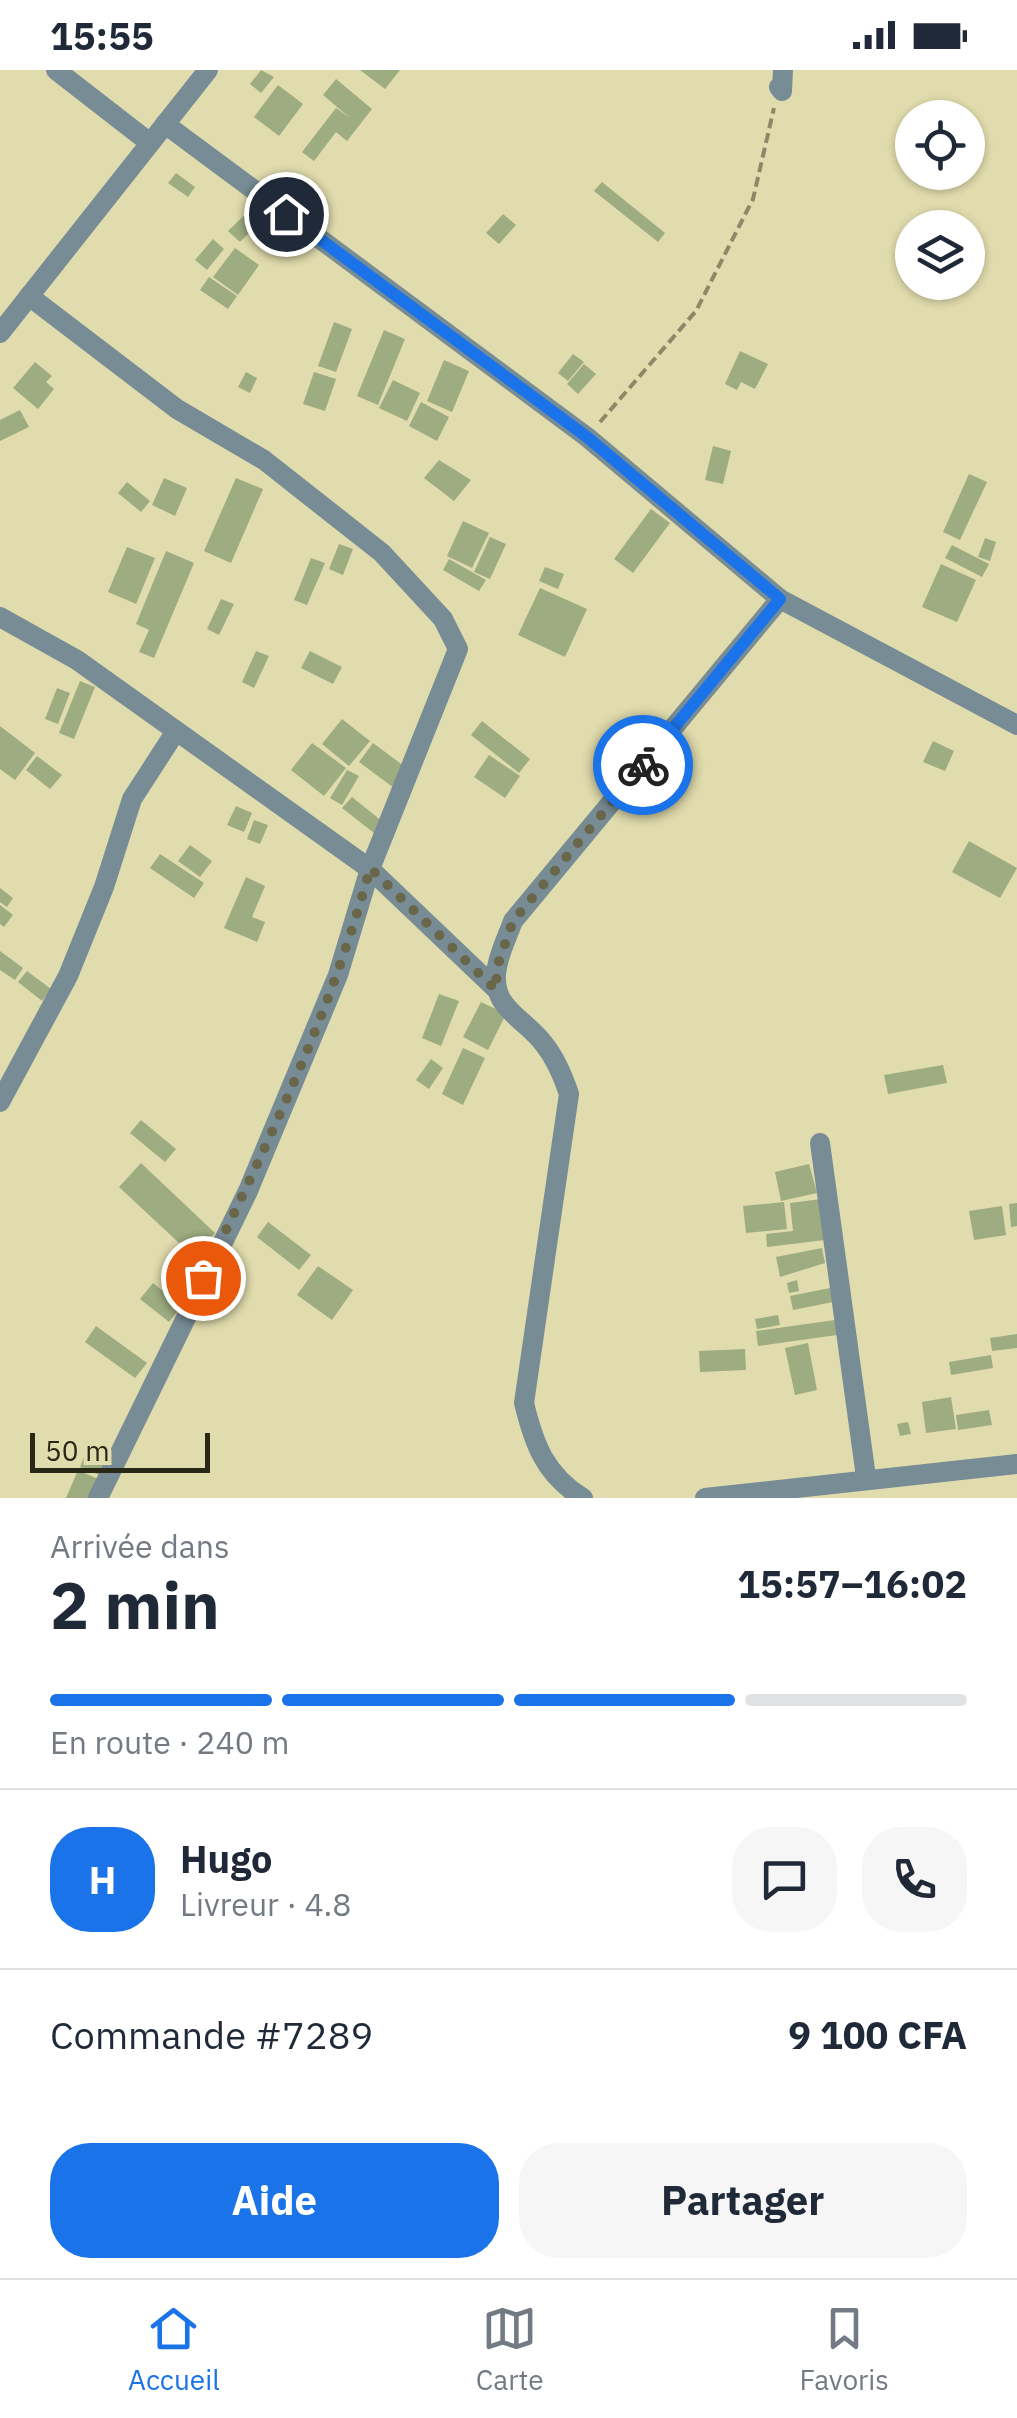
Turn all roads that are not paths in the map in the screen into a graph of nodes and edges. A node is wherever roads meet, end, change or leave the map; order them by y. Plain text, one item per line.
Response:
1 (56, 70) edge
2 (208, 70) edge
3 (165, 124) junction
4 (150, 143) junction
5 (29, 296) junction
6 (0, 333) edge
7 (780, 599) junction
8 (0, 617) edge
9 (1017, 725) edge
10 (176, 731) junction
11 (370, 868) junction
12 (496, 990) junction
13 (0, 1102) edge
14 (820, 1143) dead end
15 (1017, 1464) edge
16 (866, 1477) junction
17 (98, 1498) edge
18 (583, 1498) edge
19 (705, 1498) edge

1 - 4 street
2 - 3 street
3 - 4 street
3 - 7 street
4 - 5 street
5 - 6 street
5 - 11 street
7 - 9 street
7 - 12 street
8 - 10 street
10 - 11 street
10 - 13 street
11 - 12 street
11 - 17 street
12 - 18 street
14 - 16 street
15 - 16 street
16 - 19 street

